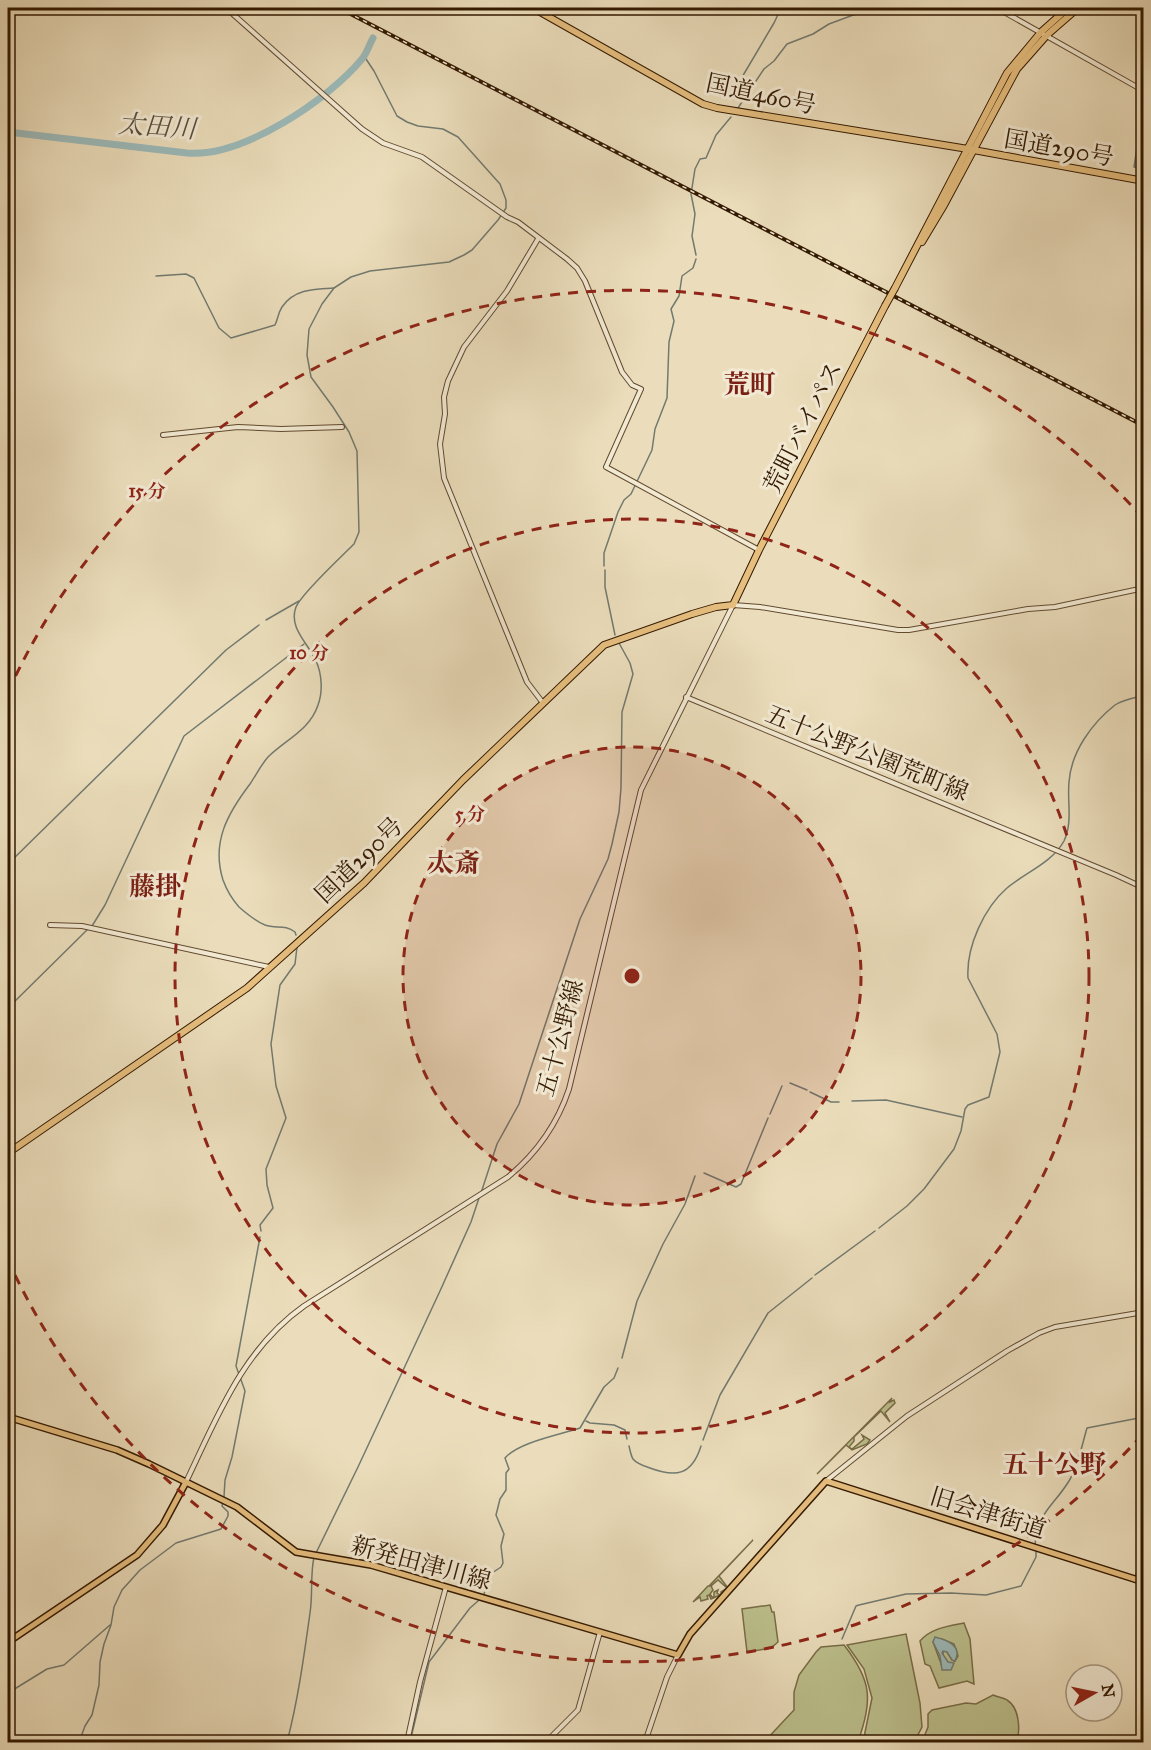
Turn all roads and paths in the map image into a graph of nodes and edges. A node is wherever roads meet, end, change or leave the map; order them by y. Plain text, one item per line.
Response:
1 (226, 8) edge
2 (533, 8) edge
3 (997, 8) edge
4 (1068, 8) edge
5 (1078, 8) edge
6 (1044, 33) junction
7 (1143, 91) edge
8 (971, 150) junction
9 (1143, 181) edge
10 (537, 238) junction
11 (342, 427) dead end
12 (163, 435) dead end
13 (759, 550) junction
14 (1143, 588) edge
15 (733, 605) junction
16 (686, 698) junction
17 (543, 703) junction
18 (1143, 888) edge
19 (50, 925) dead end
20 (270, 968) junction
21 (8, 1153) edge
22 (1143, 1312) edge
23 (8, 1417) edge
24 (826, 1481) junction
25 (186, 1482) junction
26 (1143, 1560) edge
27 (1141, 1581) edge
28 (446, 1587) junction
29 (600, 1632) junction
30 (8, 1642) edge
31 (678, 1654) junction
32 (407, 1743) edge
33 (546, 1743) edge
34 (645, 1743) edge

1 - 10 street
2 - 8 highway, 国道460号
3 - 6 street
4 - 6 highway
5 - 6 highway
6 - 7 street
6 - 8 highway, 荒町バイパス
8 - 9 highway, 国道290号
8 - 13 highway, 荒町バイパス, bridge
10 - 13 street
10 - 17 street
11 - 12 street
13 - 15 highway, 荒町バイパス
14 - 15 street
15 - 16 street, 五十公野線
15 - 17 highway, 国道290号
16 - 18 street, 五十公野公園荒町線
16 - 25 street, 五十公野線
17 - 20 highway, 国道290号
19 - 20 street
20 - 21 highway, 国道290号
22 - 24 street
23 - 25 main road, 新発田津川線
24 - 27 main road, 旧会津街道
24 - 31 main road
25 - 28 main road, 新発田津川線
25 - 30 main road
26 - 27 main road
28 - 29 main road, 新発田津川線
28 - 32 street
29 - 31 main road, 新発田津川線
29 - 33 street
31 - 34 street

